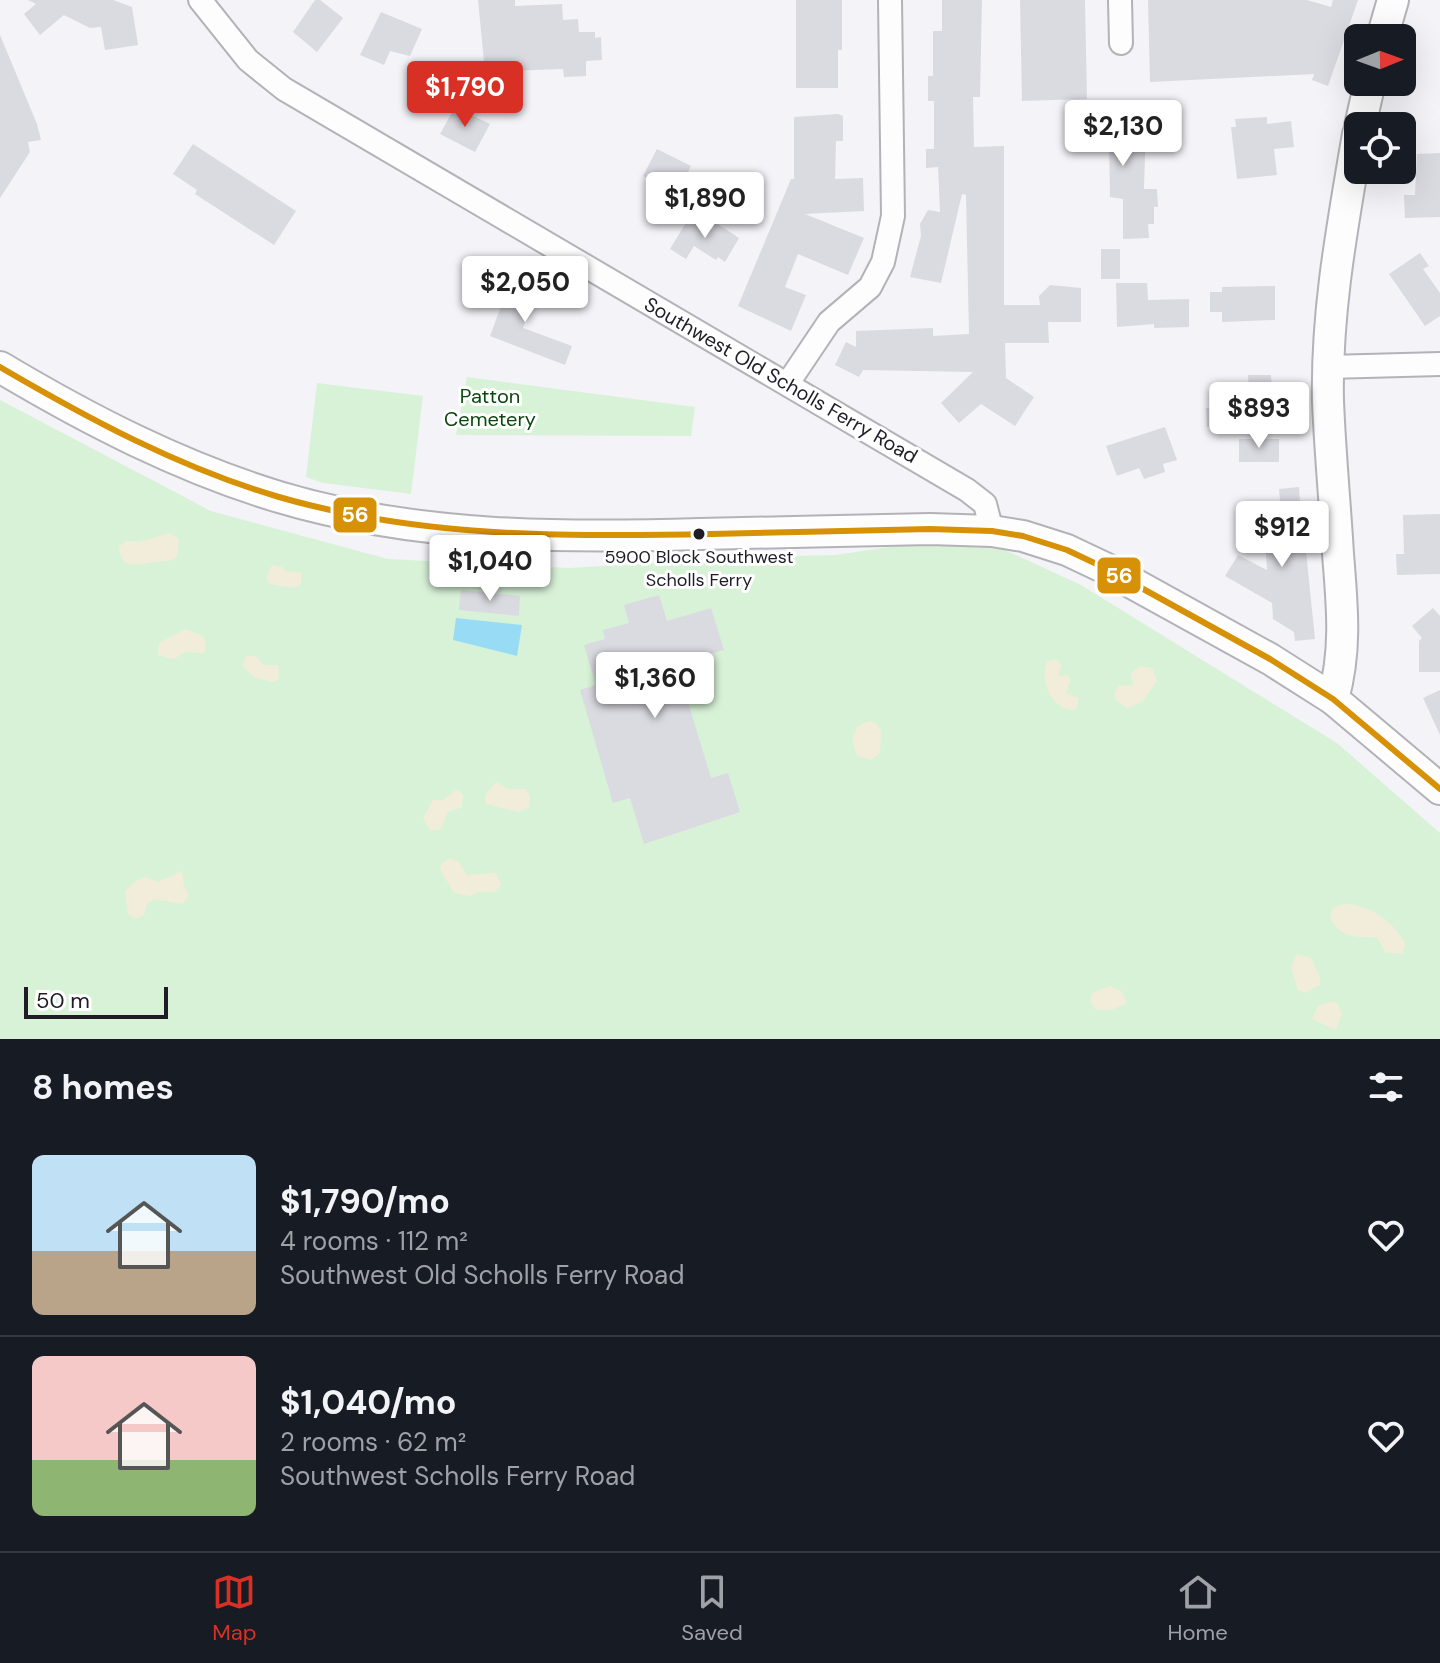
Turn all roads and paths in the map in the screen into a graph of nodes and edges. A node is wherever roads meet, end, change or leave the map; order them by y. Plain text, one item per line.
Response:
1 (200, 0) edge
2 (890, 0) edge
3 (1120, 0) edge
4 (1393, 0) edge
5 (1386, 24) edge
6 (1121, 43) dead end
7 (1350, 184) edge
8 (1440, 364) edge
9 (0, 367) edge
10 (1328, 367) junction
11 (788, 383) junction
12 (992, 531) junction
13 (1333, 699) junction
14 (1440, 789) edge

1 - 11 street, Southwest Old Scholls Ferry Road
2 - 11 street
3 - 6 street
4 - 5 main road
7 - 10 main road
8 - 10 street
9 - 12 main road
10 - 13 main road
11 - 12 street, Southwest Old Scholls Ferry Road
12 - 13 main road
13 - 14 main road

